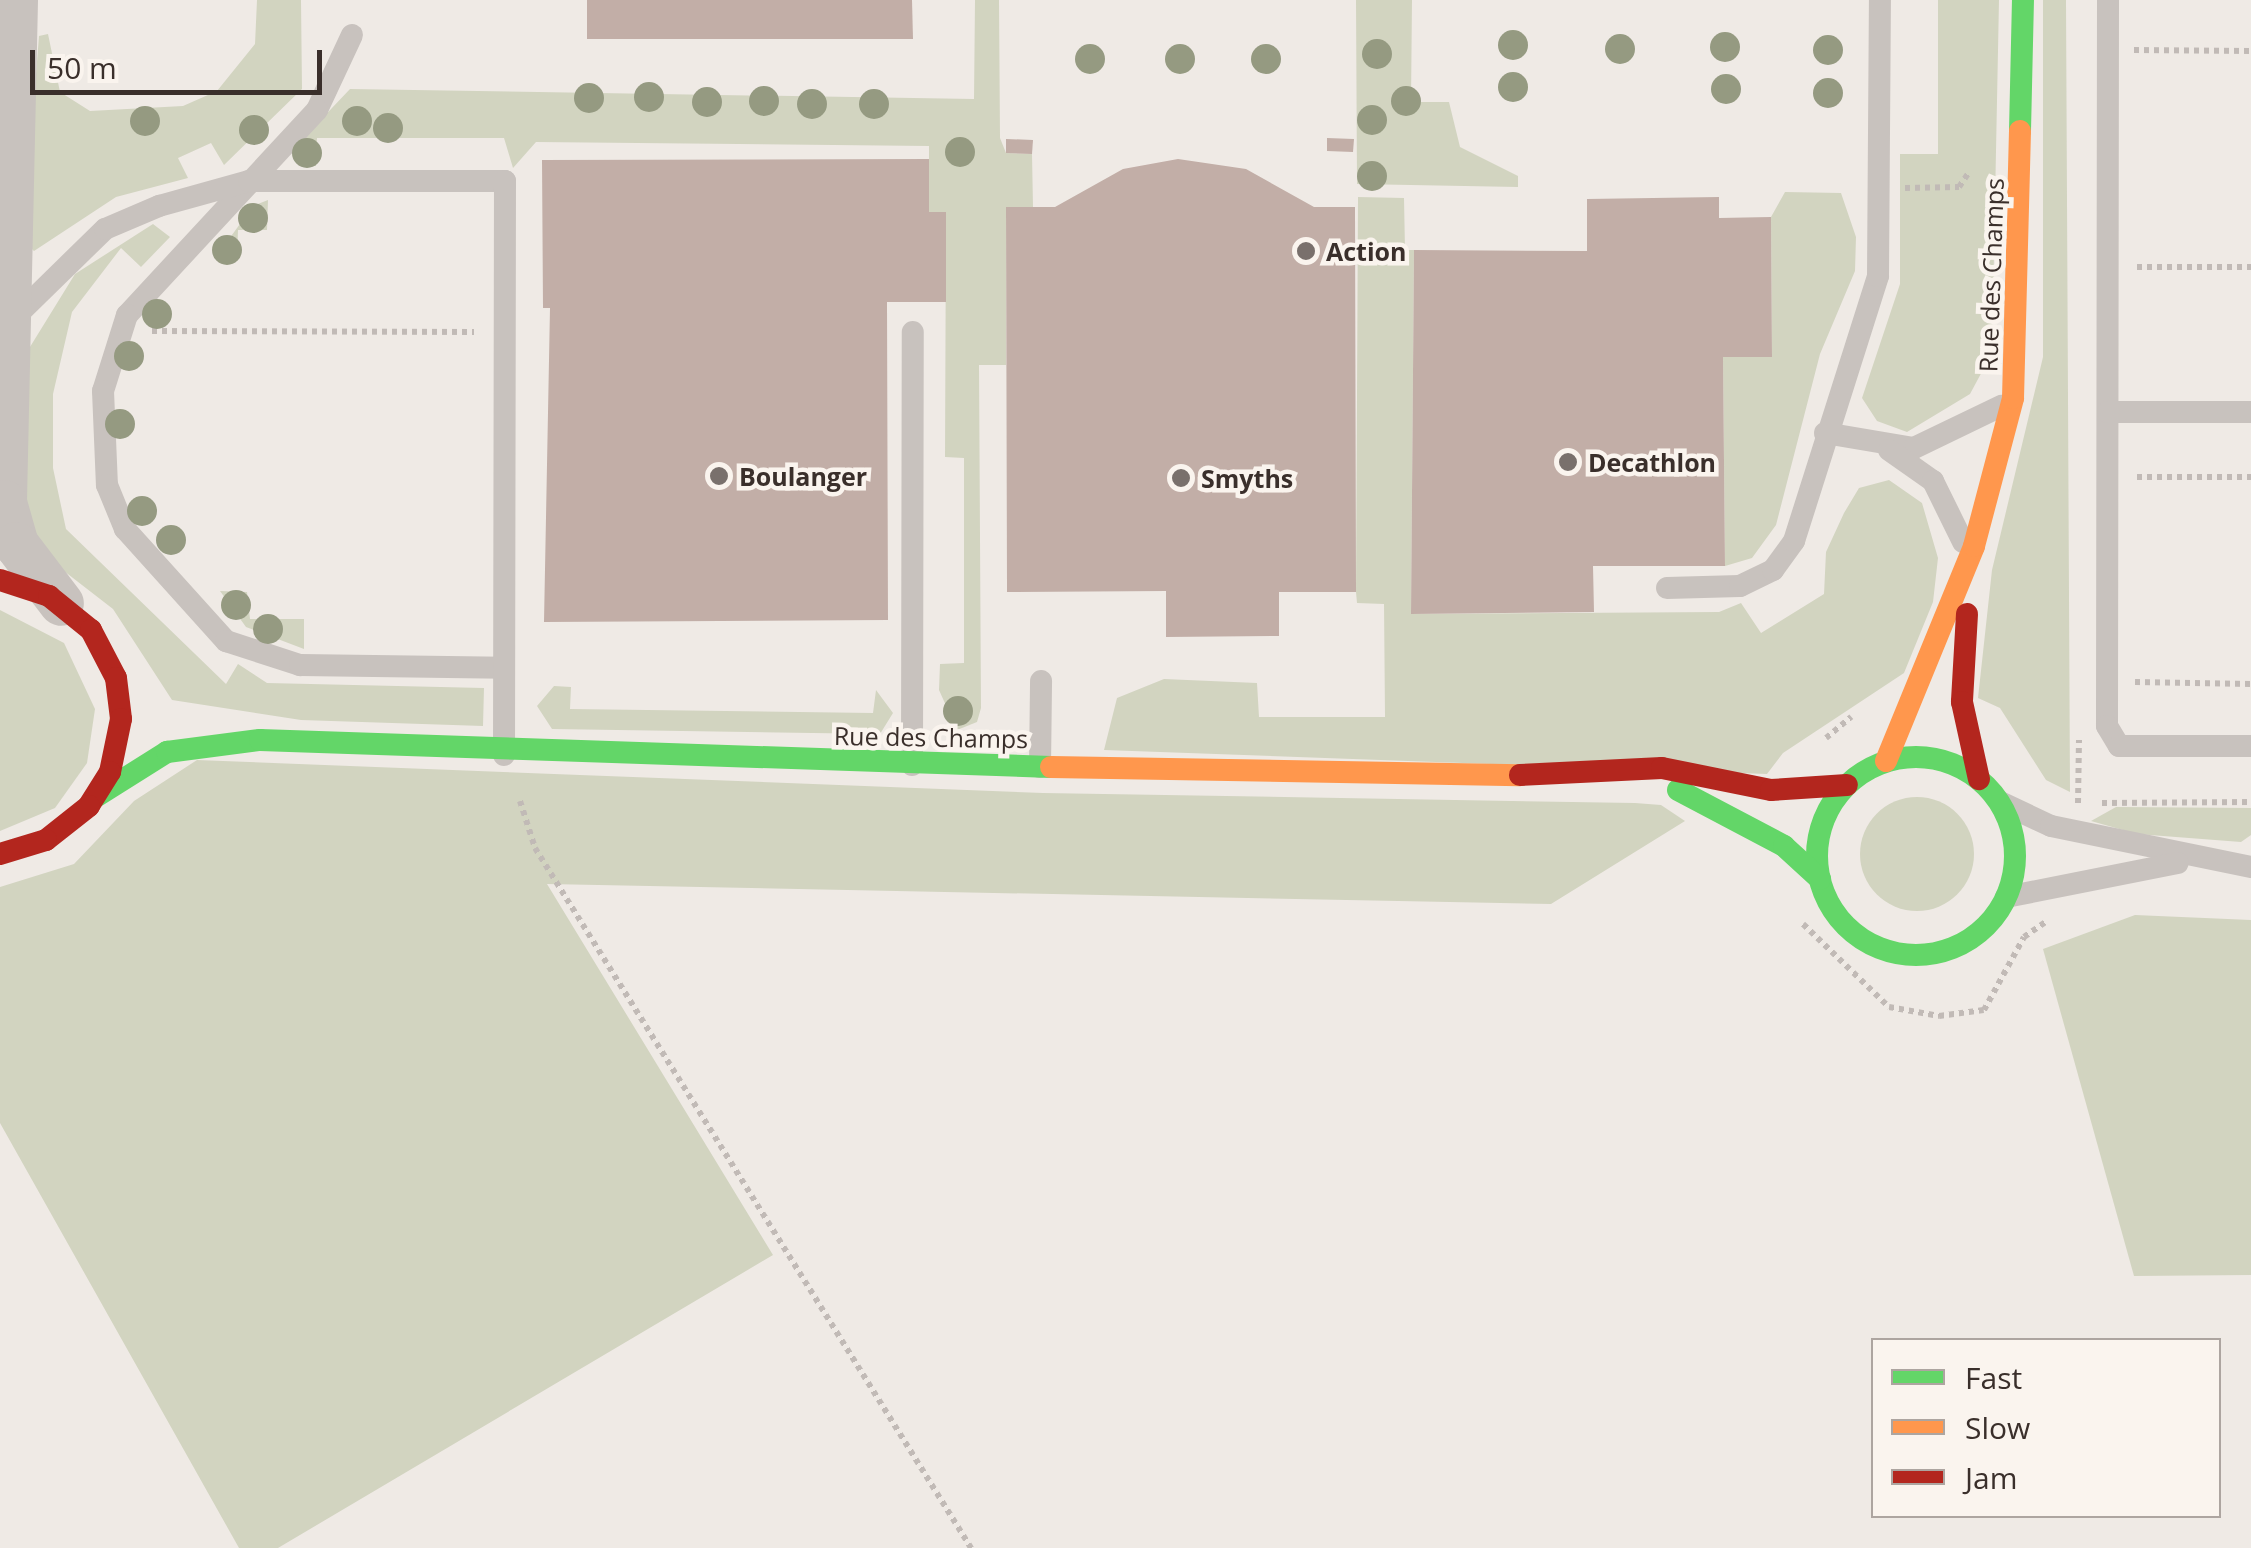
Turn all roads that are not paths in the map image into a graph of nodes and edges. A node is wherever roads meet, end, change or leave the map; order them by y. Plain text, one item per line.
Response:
1 (15, 0) edge
2 (1880, 0) edge
3 (2024, 0) edge
4 (2108, 0) edge
5 (352, 36) dead end
6 (250, 182) junction
7 (6, 326) junction
8 (913, 332) dead end
9 (2012, 398) junction
10 (2108, 412) junction
11 (2251, 412) edge
12 (1826, 433) junction
13 (1882, 446) junction
14 (1971, 554) junction
15 (0, 580) edge
16 (1667, 588) dead end
17 (61, 603) junction
18 (111, 666) junction
19 (503, 668) junction
20 (1041, 681) dead end
21 (146, 697) dead end
22 (186, 721) dead end
23 (260, 740) junction
24 (2251, 746) edge
25 (504, 756) junction
26 (1886, 761) junction
27 (912, 764) junction
28 (1040, 767) junction
29 (1602, 774) junction
30 (1979, 779) junction
31 (1846, 785) junction
32 (97, 796) junction
33 (2000, 802) junction
34 (0, 854) edge
35 (2202, 860) junction
36 (2251, 867) edge
37 (1820, 878) junction
38 (2006, 897) junction

1 - 7 street
2 - 12 lane
3 - 9 street, Rue des Champs
4 - 10 lane
5 - 6 lane
6 - 7 lane
6 - 19 lane
6 - 19 lane
7 - 17 street
8 - 27 lane
9 - 13 lane
9 - 14 street, Rue des Champs
10 - 11 lane
10 - 24 lane
12 - 13 lane
12 - 16 lane
13 - 14 lane
14 - 26 street, Rue des Champs
14 - 30 street, Rue des Champs
15 - 17 street
17 - 18 street
18 - 21 street
18 - 32 street
19 - 25 lane
20 - 28 lane
22 - 23 street, Rue des Champs
23 - 25 street, Rue des Champs
23 - 32 street, Rue des Champs
25 - 27 street, Rue des Champs
26 - 30 street
26 - 31 street
27 - 28 street, Rue des Champs
28 - 29 street, Rue des Champs
29 - 31 street, Rue des Champs
29 - 37 street, Rue des Champs
30 - 33 street
31 - 37 street
32 - 34 street
33 - 35 lane
33 - 38 street
35 - 36 lane
35 - 38 lane
37 - 38 street

